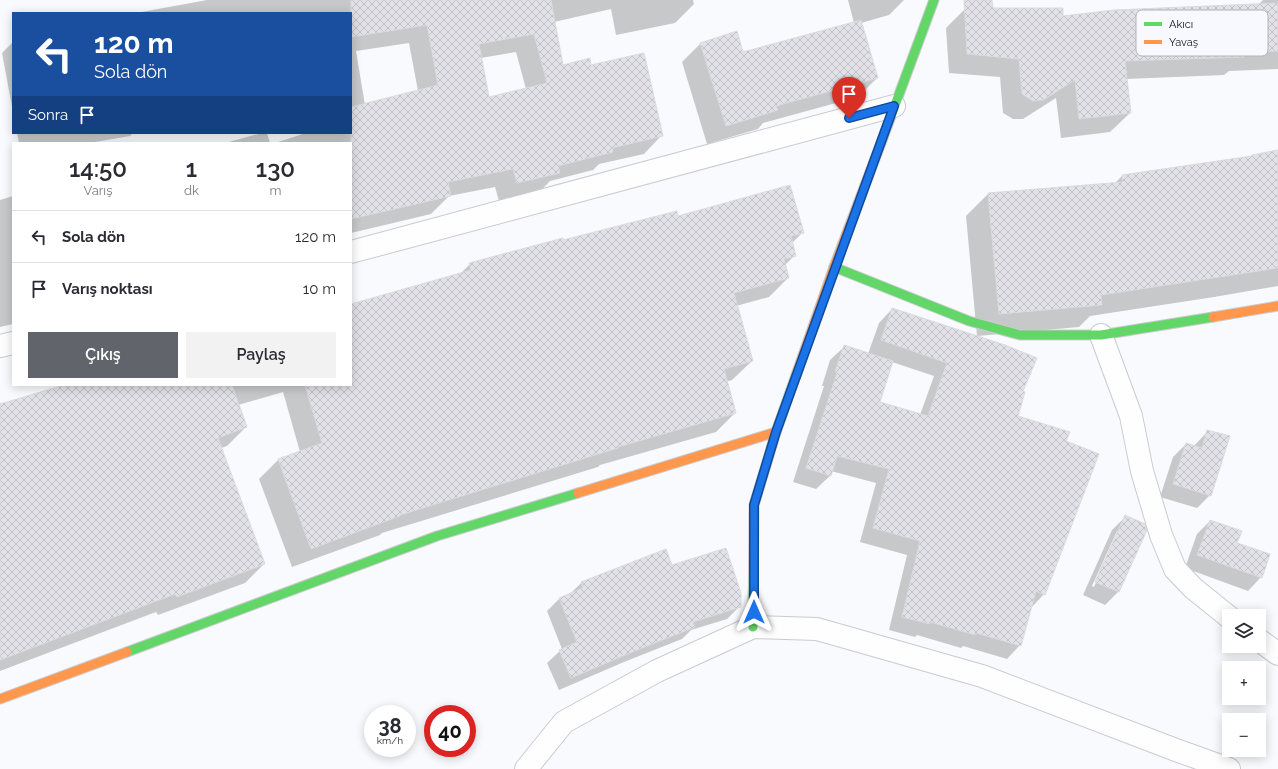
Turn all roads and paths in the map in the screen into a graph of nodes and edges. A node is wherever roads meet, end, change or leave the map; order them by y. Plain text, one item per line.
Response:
1 (934, 0) edge
2 (894, 106) junction
3 (352, 252) edge
4 (834, 267) junction
5 (1278, 306) edge
6 (1101, 336) junction
7 (12, 342) edge
8 (0, 346) edge
9 (776, 432) junction
10 (1222, 611) edge
11 (754, 627) junction
12 (1266, 645) edge
13 (1278, 654) edge
14 (0, 699) edge
15 (526, 769) edge
16 (1229, 769) edge

1 - 2 street
2 - 3 street
2 - 4 street
4 - 6 street
4 - 9 street
5 - 6 street
6 - 10 street
7 - 8 street
9 - 11 street
9 - 14 street
11 - 15 street
11 - 16 street
12 - 13 street

